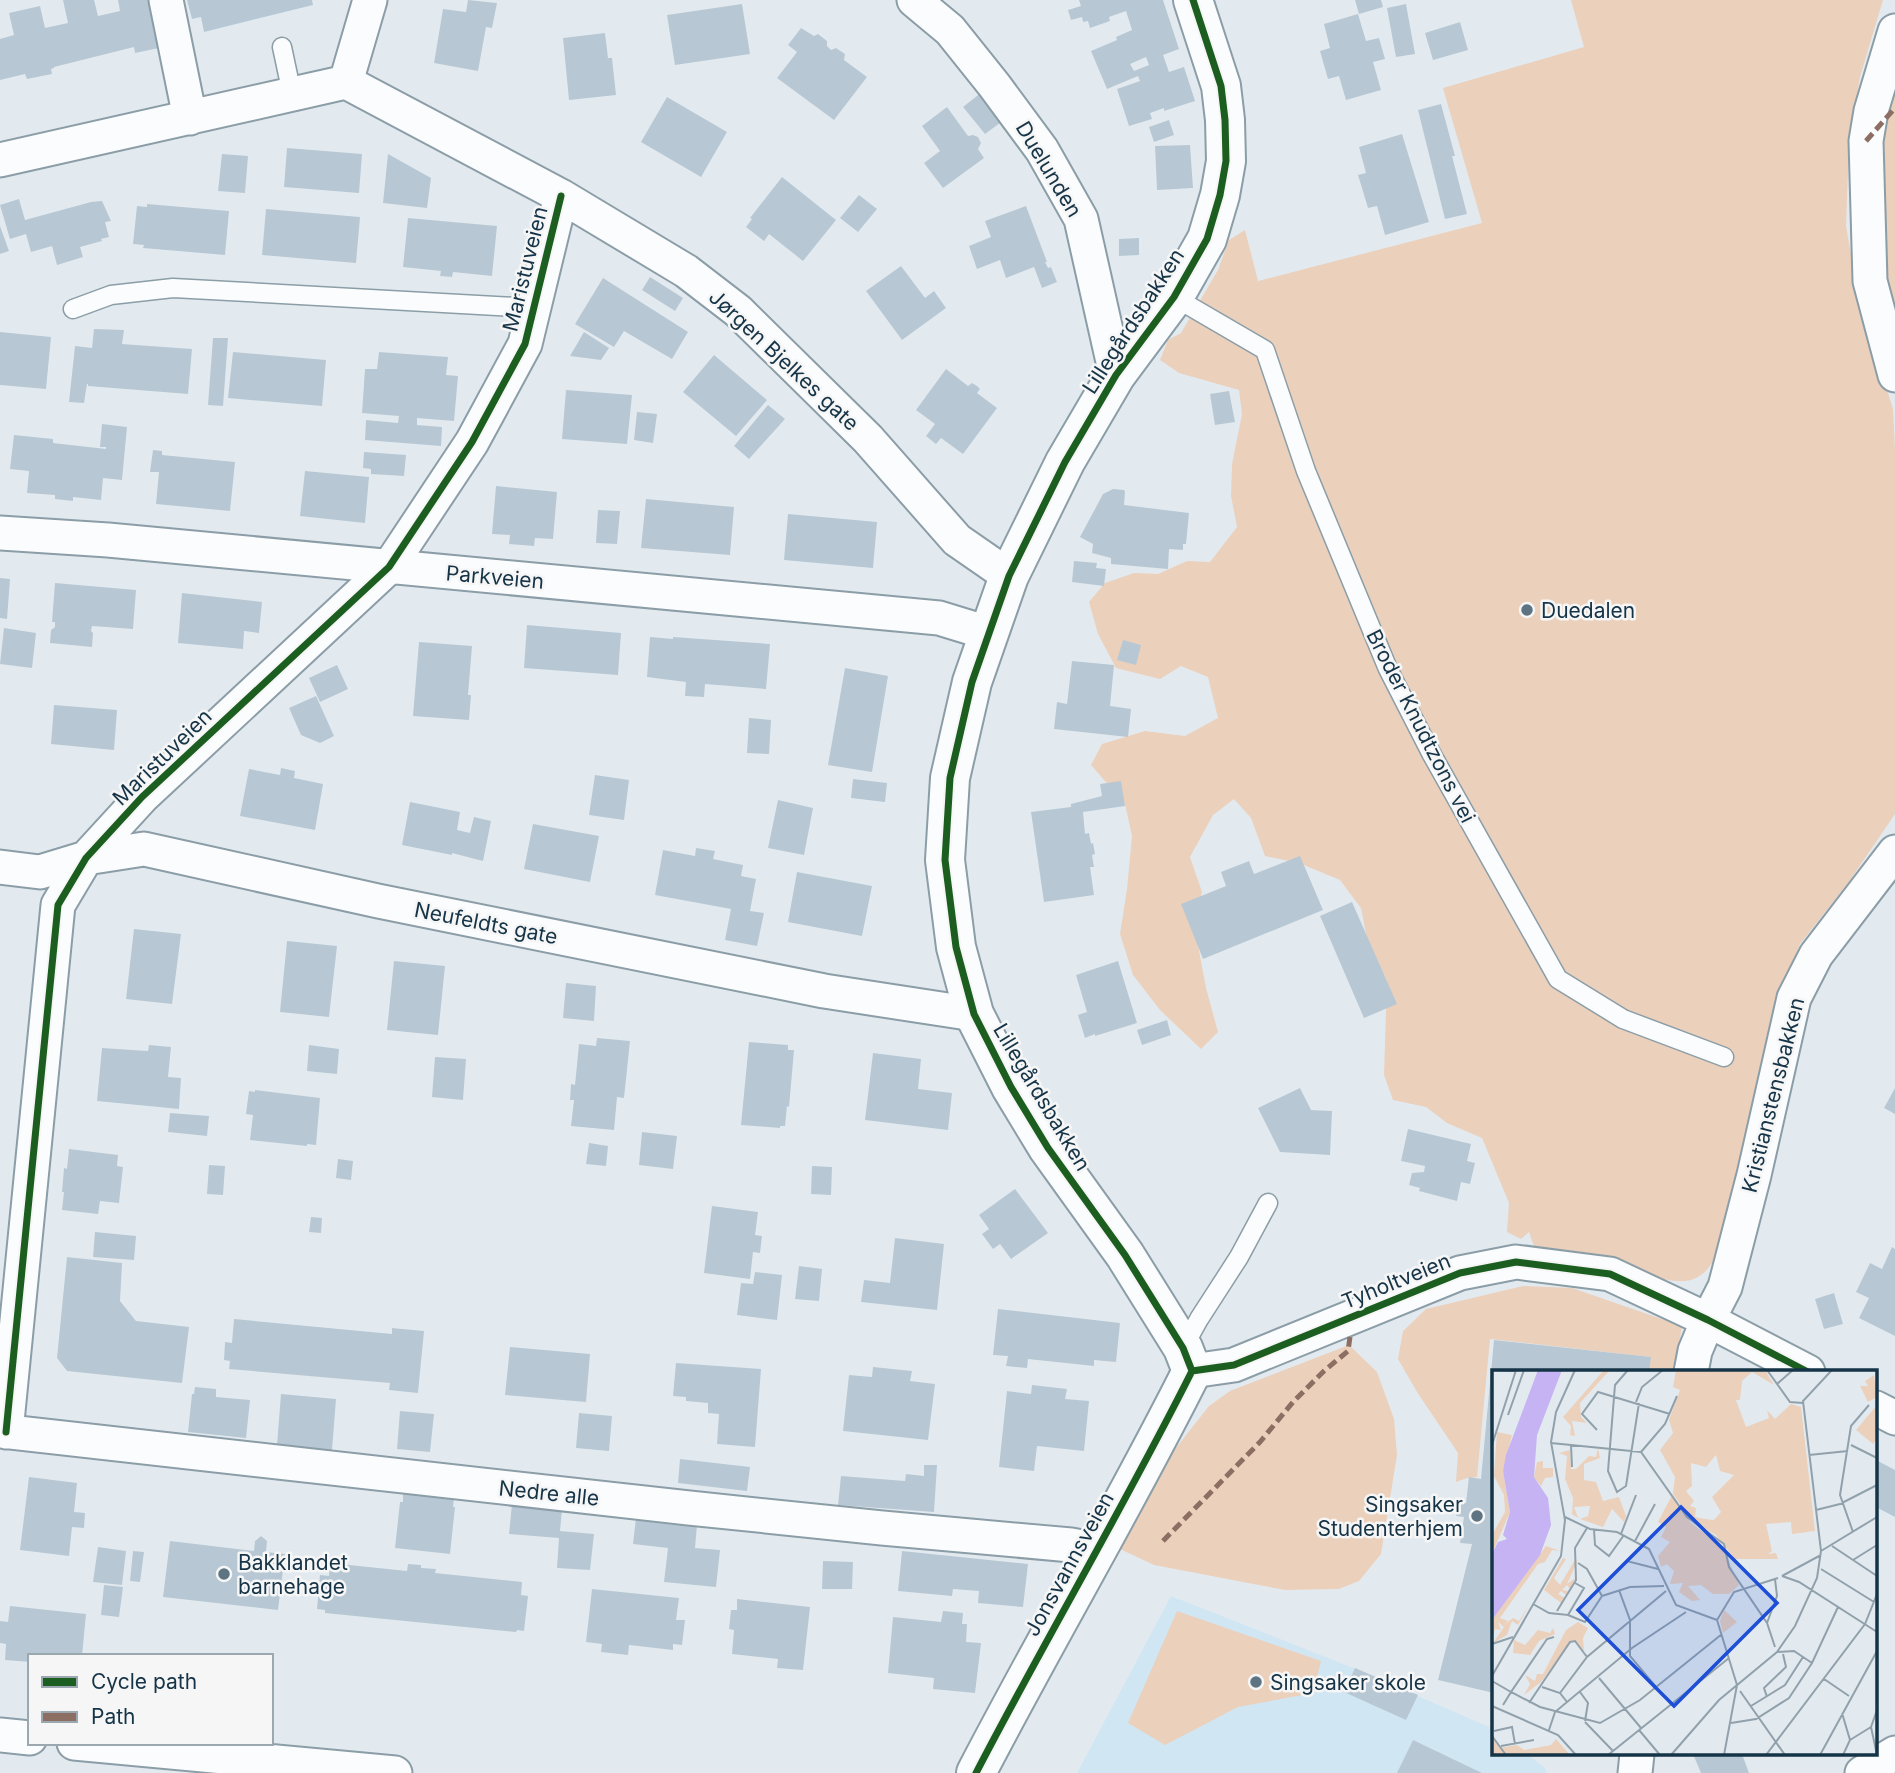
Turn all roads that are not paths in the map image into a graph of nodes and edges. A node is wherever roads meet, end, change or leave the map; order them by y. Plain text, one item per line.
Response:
1 (166, 0) edge
2 (370, 0) edge
3 (914, 0) edge
4 (1193, 0) edge
5 (1895, 31) edge
6 (282, 47) dead end
7 (346, 82) junction
8 (292, 94) junction
9 (190, 118) junction
10 (0, 160) edge
11 (561, 196) junction
12 (1174, 297) junction
13 (534, 308) junction
14 (73, 309) dead end
15 (1116, 375) junction
16 (1895, 375) edge
17 (0, 533) edge
18 (388, 567) junction
19 (1009, 576) junction
20 (988, 634) junction
21 (1895, 852) edge
22 (86, 858) junction
23 (0, 867) edge
24 (974, 1014) junction
25 (1724, 1057) dead end
26 (1268, 1203) dead end
27 (1708, 1320) junction
28 (1187, 1360) junction
29 (1691, 1370) edge
30 (1804, 1370) edge
31 (1878, 1409) edge
32 (1895, 1418) edge
33 (3, 1432) edge
34 (1098, 1550) junction
35 (0, 1735) edge
36 (28, 1738) edge
37 (95, 1745) edge
38 (1895, 1753) edge
39 (395, 1773) edge
40 (976, 1773) edge
41 (1862, 1773) edge

1 - 9 street
2 - 7 street
3 - 15 street, Duelunden
4 - 12 street, Lillegårdsbakken
5 - 16 street
6 - 8 lane
7 - 8 street
7 - 11 street, Jørgen Bjelkes gate
8 - 9 street
9 - 10 street
11 - 13 street, Maristuveien
11 - 19 street, Jørgen Bjelkes gate
12 - 15 street, Lillegårdsbakken
12 - 25 lane, Broder Knudtzons vei
13 - 14 lane, Maristuveien
13 - 18 street, Maristuveien
15 - 19 street, Lillegårdsbakken
17 - 18 street, Parkveien
18 - 20 street, Parkveien
18 - 22 street, Maristuveien
19 - 20 street, Lillegårdsbakken
20 - 24 street, Lillegårdsbakken
21 - 27 street, Kristianstensbakken
22 - 23 street, Neufeldts gate
22 - 24 street, Neufeldts gate
22 - 33 street, Maristuveien
24 - 28 street, Lillegårdsbakken
26 - 28 lane
27 - 28 street, Tyholtveien
27 - 29 street, Kristianstensbakken
27 - 30 street, Tyholtveien
28 - 34 street, Jonsvannsveien
31 - 32 street
33 - 34 street, Nedre alle
34 - 40 street, Jonsvannsveien
35 - 36 street
37 - 39 street
38 - 41 street

